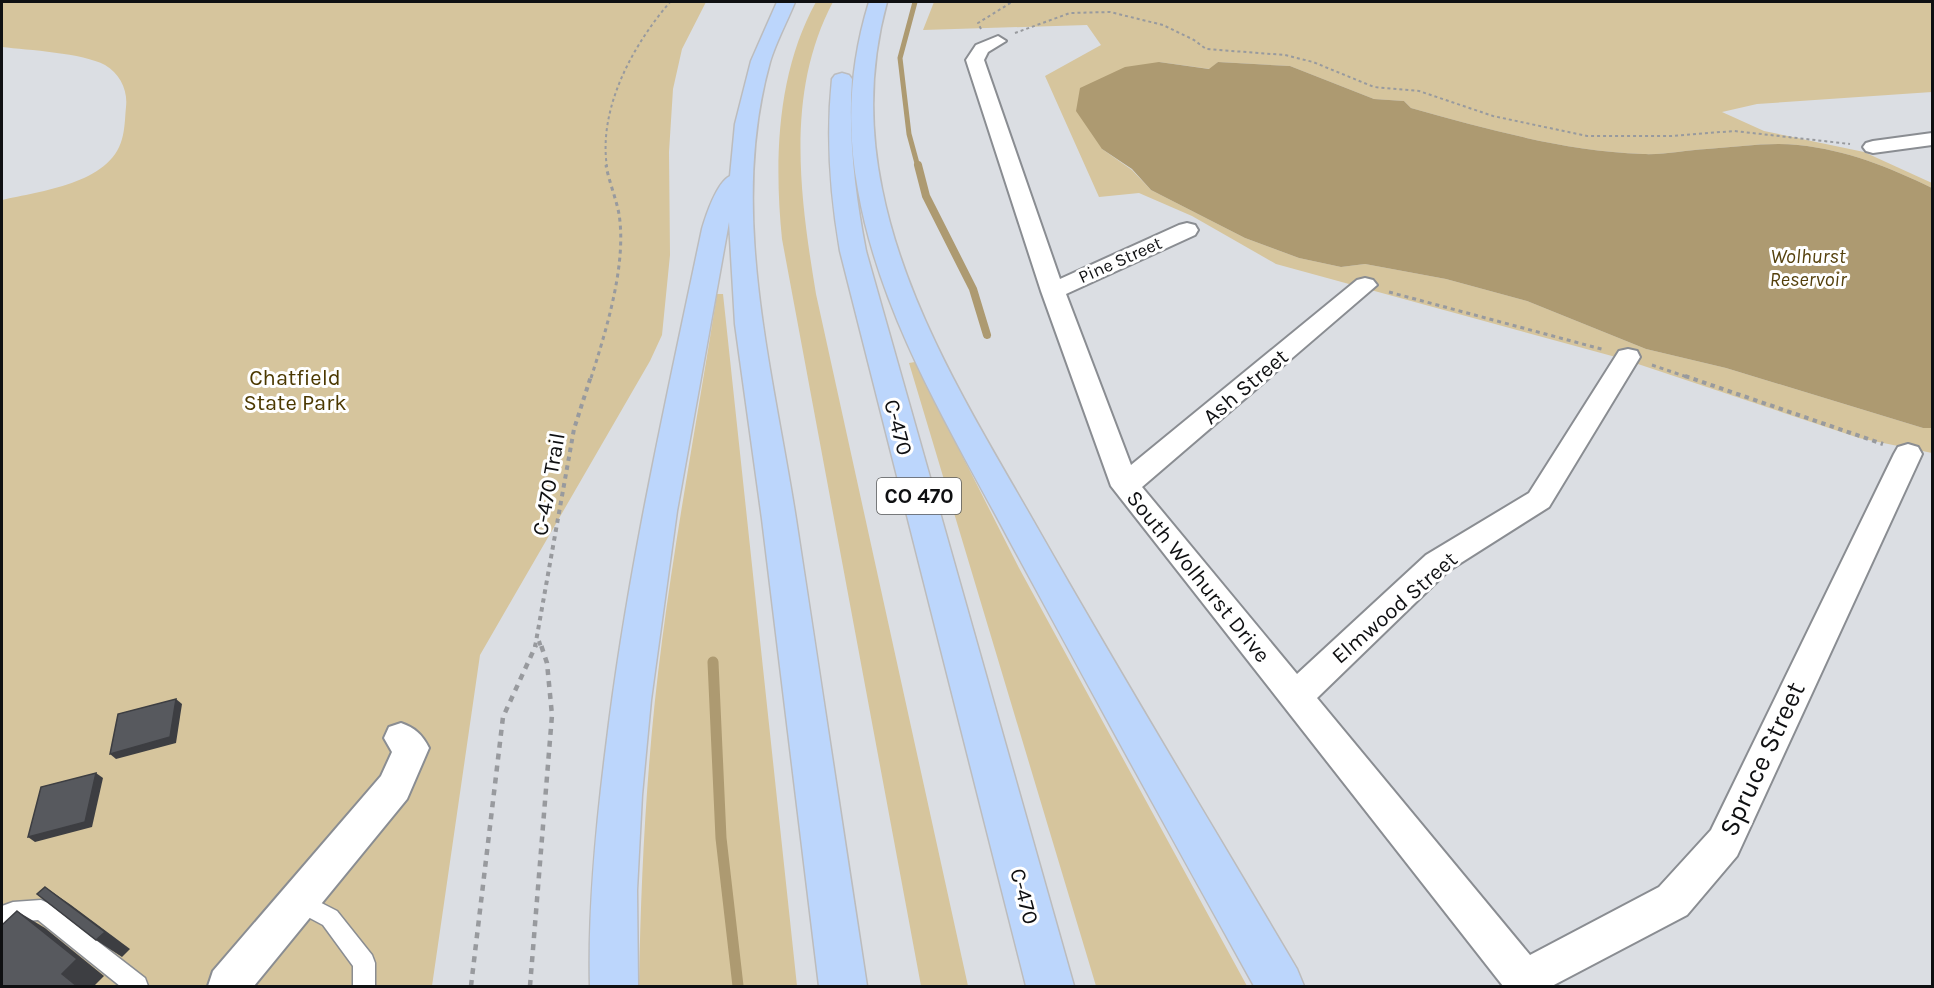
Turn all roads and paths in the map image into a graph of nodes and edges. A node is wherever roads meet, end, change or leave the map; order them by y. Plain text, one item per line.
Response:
1 (670, 2) edge
2 (786, 2) edge
3 (863, 2) edge
4 (878, 2) edge
5 (998, 40) joint
6 (1932, 139) edge
7 (1873, 147) joint
8 (742, 170) junction
9 (1187, 230) dead end
10 (1365, 285) dead end
11 (1053, 291) junction
12 (1628, 357) dead end
13 (1908, 454) dead end
14 (1125, 486) junction
15 (538, 641) junction
16 (1296, 696) junction
17 (401, 738) dead end
18 (299, 901) junction
19 (2, 916) edge
20 (1526, 983) edge
21 (137, 987) edge
22 (228, 987) edge
23 (364, 987) edge
24 (471, 987) edge
25 (530, 987) edge
26 (614, 987) edge
27 (843, 987) edge
28 (1050, 987) edge
29 (1280, 987) edge

1 - 15 path, C-470 Trail
2 - 8 highway
3 - 28 highway, C-470 / CO 470
4 - 29 highway
5 - 7 path
5 - 11 street, South Wolhurst Drive
6 - 7 street
8 - 26 highway
8 - 27 highway
9 - 11 street, Pine Street
10 - 14 street, Ash Street
11 - 14 street, South Wolhurst Drive
12 - 16 street, Elmwood Street
13 - 20 street, Spruce Street
14 - 16 street, South Wolhurst Drive
15 - 24 path, C-470 Trail
15 - 25 path
16 - 20 street, South Wolhurst Drive
17 - 18 street
18 - 22 street
18 - 23 lane
19 - 21 lane

